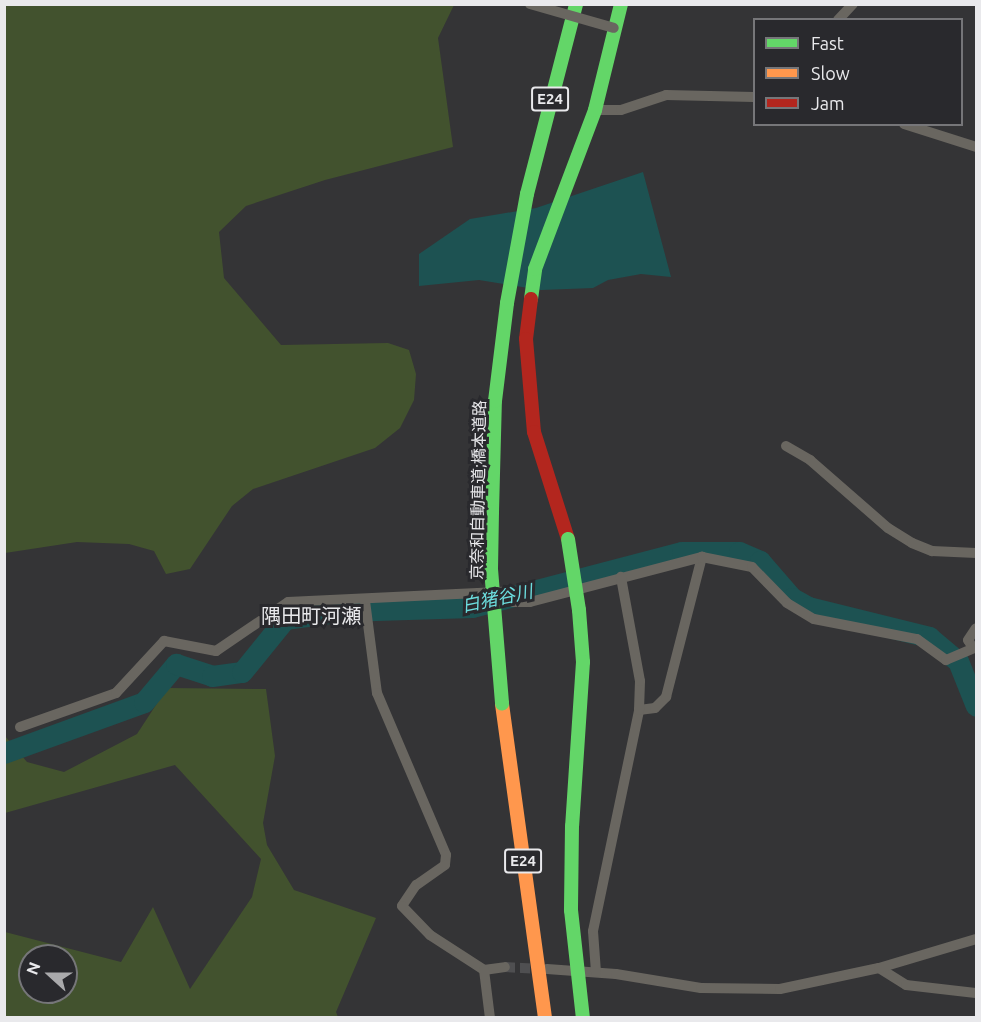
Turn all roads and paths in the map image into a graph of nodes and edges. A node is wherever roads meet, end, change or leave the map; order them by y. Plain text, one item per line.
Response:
1 (530, 4) edge
2 (576, 4) edge
3 (621, 4) edge
4 (854, 4) edge
5 (840, 18) edge
6 (614, 28) junction
7 (753, 97) edge
8 (595, 110) junction
9 (910, 126) edge
10 (976, 147) edge
11 (786, 446) dead end
12 (976, 553) edge
13 (702, 557) junction
14 (621, 577) junction
15 (365, 601) junction
16 (976, 628) edge
17 (975, 647) edge
18 (639, 710) junction
19 (20, 727) dead end
20 (976, 939) edge
21 (505, 967) tunnel mouth
22 (879, 968) junction
23 (547, 969) tunnel mouth
24 (484, 970) junction
25 (576, 972) junction
26 (596, 972) junction
27 (976, 993) edge
28 (490, 1017) edge
29 (545, 1017) edge
30 (583, 1017) edge

1 - 6 street, bridge
2 - 29 main road, 京奈和自動車道;橋本道路 / E24, bridge
3 - 6 main road
4 - 5 street
6 - 8 main road
7 - 8 street
8 - 25 main road, bridge
9 - 10 street
11 - 12 street
13 - 14 street
13 - 17 street
13 - 18 street
14 - 15 street
14 - 18 street
15 - 19 street
15 - 24 street
16 - 17 street
18 - 26 street
20 - 22 street
21 - 24 street
22 - 26 street
22 - 27 street
23 - 25 street
24 - 28 street
25 - 26 street
25 - 30 main road

